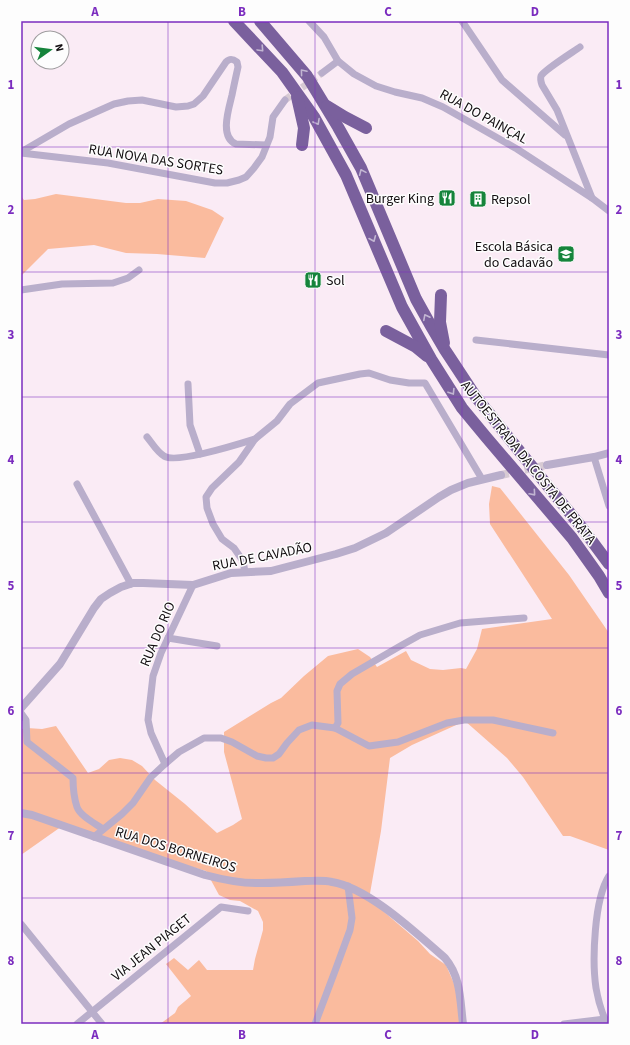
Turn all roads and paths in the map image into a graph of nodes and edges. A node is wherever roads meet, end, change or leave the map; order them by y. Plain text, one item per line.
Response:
1 (234, 21) edge
2 (260, 21) edge
3 (309, 21) edge
4 (462, 21) edge
5 (580, 47) dead end
6 (338, 61) junction
7 (322, 73) tunnel mouth
8 (295, 90) junction
9 (285, 100) tunnel mouth
10 (325, 104) junction
11 (366, 128) dead end
12 (567, 136) junction
13 (266, 145) junction
14 (302, 145) dead end
15 (21, 152) edge
16 (592, 198) junction
17 (609, 211) edge
18 (139, 270) dead end
19 (21, 290) edge
20 (441, 295) dead end
21 (386, 331) dead end
22 (476, 340) dead end
23 (445, 350) junction
24 (609, 355) edge
25 (431, 359) junction
26 (188, 384) dead end
27 (147, 437) dead end
28 (255, 439) junction
29 (609, 453) edge
30 (200, 454) junction
31 (594, 457) junction
32 (547, 465) tunnel mouth
33 (501, 475) tunnel mouth
34 (482, 479) junction
35 (77, 484) dead end
36 (609, 506) edge
37 (609, 564) edge
38 (245, 572) junction
39 (131, 584) junction
40 (193, 585) junction
41 (609, 592) edge
42 (524, 618) dead end
43 (168, 638) junction
44 (217, 646) dead end
45 (21, 708) edge
46 (21, 713) edge
47 (335, 728) junction
48 (553, 733) dead end
49 (165, 764) junction
50 (21, 812) edge
51 (103, 829) junction
52 (94, 837) junction
53 (609, 876) edge
54 (348, 886) junction
55 (248, 911) dead end
56 (21, 924) edge
57 (92, 1012) junction
58 (606, 1021) edge
59 (77, 1024) edge
60 (102, 1024) edge
61 (315, 1024) edge
62 (463, 1024) edge
63 (564, 1024) edge

1 -> 8 highway, AUTOESTRADA DA COSTA DE PRATA
10 -> 2 highway, AUTOESTRADA DA COSTA DE PRATA
3 - 6 street
4 - 12 street
5 - 12 street
6 - 7 street
6 - 16 street, RUA DO PAINÇAL
8 - 14 highway
8 -> 25 highway, AUTOESTRADA DA COSTA DE PRATA
9 - 13 street, RUA NOVA DAS SORTES
10 - 11 highway
23 -> 10 highway, AUTOESTRADA DA COSTA DE PRATA
12 - 16 street
13 - 15 street, RUA NOVA DAS SORTES
13 - 15 street
16 - 17 street, RUA DO PAINÇAL
18 - 19 street
20 - 23 highway
21 - 25 highway
22 - 24 street
23 - 37 highway, AUTOESTRADA DA COSTA DE PRATA
25 -> 41 highway, AUTOESTRADA DA COSTA DE PRATA
26 - 30 street
27 - 30 street
28 - 30 street
28 - 34 street
28 - 38 street
29 - 31 street
31 - 32 street
31 - 36 street
33 - 34 street, RUA DE CAVADÃO
34 - 38 street, RUA DE CAVADÃO
35 - 39 street
38 - 40 street, RUA DE CAVADÃO
39 - 40 street, RUA DE CAVADÃO
39 - 45 street, RUA DE CAVADÃO
40 - 43 street, RUA DO RIO
42 - 47 street
43 - 44 street
43 - 49 street, RUA DO RIO
46 - 51 street
47 - 48 street
47 - 49 street
49 - 51 street
50 - 52 street, RUA DOS BORNEIROS
51 - 52 street
52 - 54 street, RUA DOS BORNEIROS
53 - 58 street
54 - 61 street
54 - 62 street, RUA DOS BORNEIROS
55 - 57 street, VIA JEAN PIAGET
56 - 57 street
57 - 59 street, VIA JEAN PIAGET
57 - 60 street
58 - 63 street

